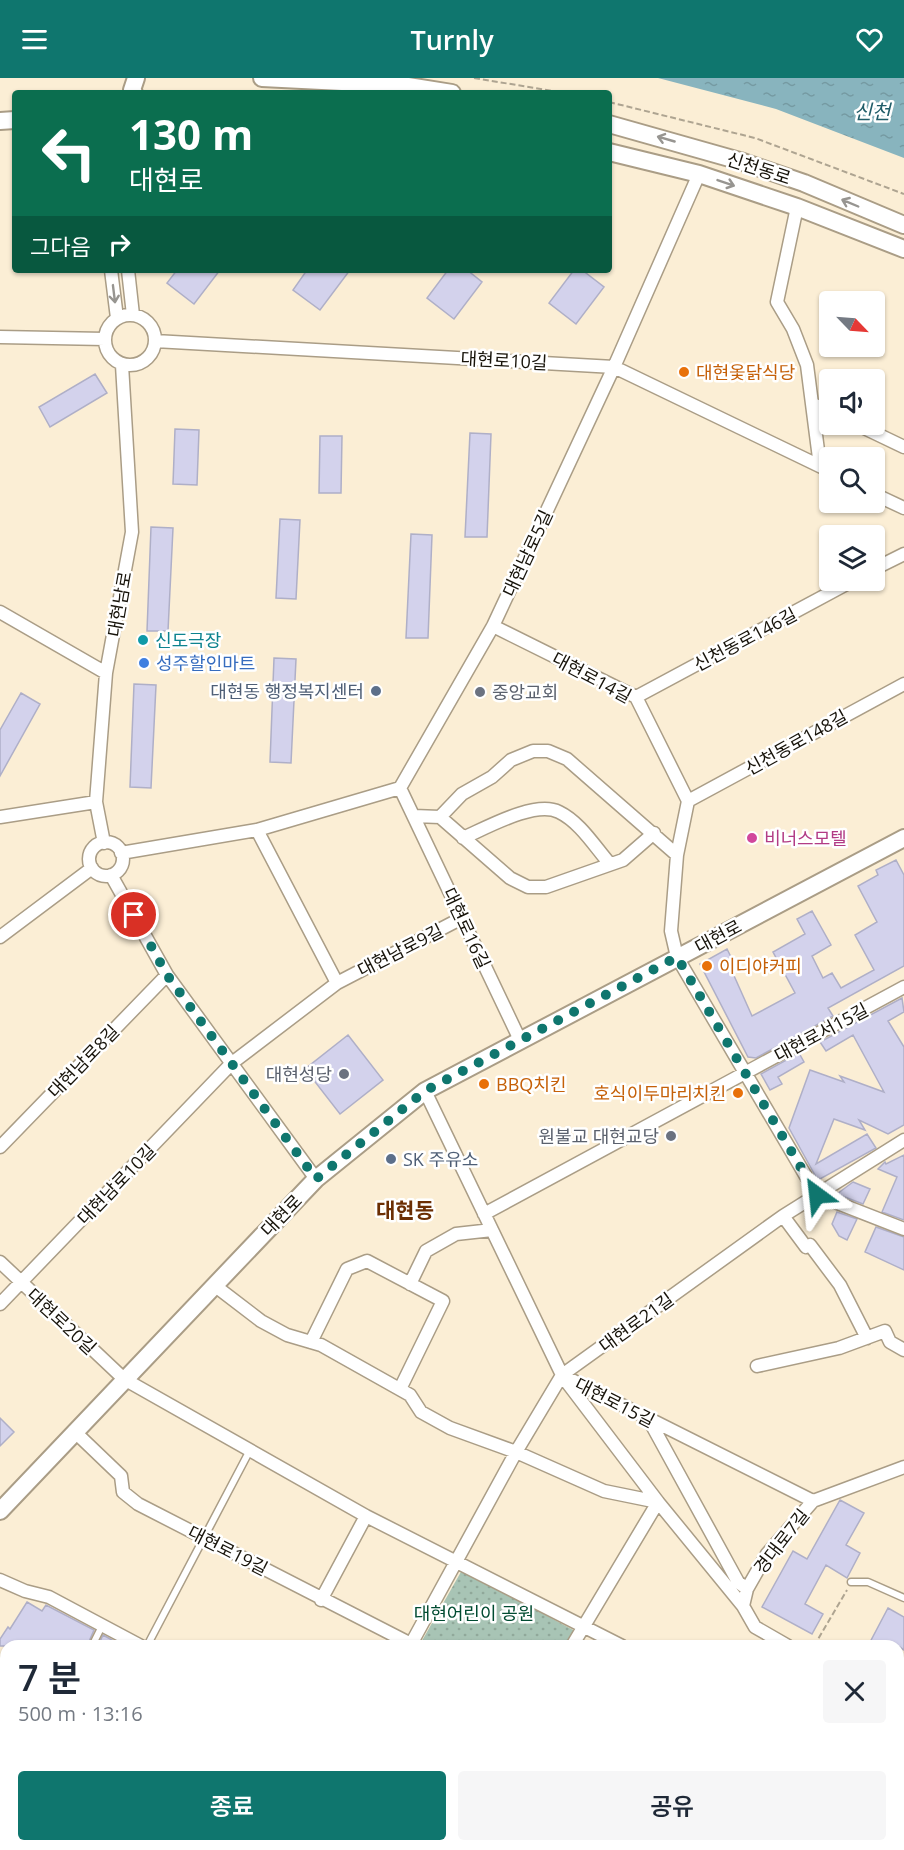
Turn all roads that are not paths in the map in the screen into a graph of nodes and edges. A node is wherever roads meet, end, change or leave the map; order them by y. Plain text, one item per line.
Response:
1 (262, 78) edge
2 (433, 90) edge
3 (612, 125) edge
4 (612, 153) edge
5 (699, 174) junction
6 (798, 207) junction
7 (904, 225) edge
8 (904, 249) edge
9 (111, 273) edge
10 (128, 273) edge
11 (133, 315) junction
12 (117, 318) junction
13 (0, 337) edge
14 (105, 339) junction
15 (154, 341) junction
16 (122, 365) junction
17 (614, 367) junction
18 (813, 404) junction
19 (819, 407) edge
20 (879, 435) edge
21 (821, 447) edge
22 (904, 447) edge
23 (819, 466) edge
24 (885, 499) edge
25 (904, 508) edge
26 (904, 554) edge
27 (885, 564) edge
28 (834, 591) edge
29 (0, 612) edge
30 (494, 626) junction
31 (106, 673) junction
32 (904, 684) edge
33 (636, 697) junction
34 (400, 788) junction
35 (688, 801) junction
36 (96, 802) junction
37 (414, 816) junction
38 (0, 817) edge
39 (440, 817) junction
40 (257, 830) junction
41 (654, 833) junction
42 (463, 838) junction
43 (904, 838) edge
44 (104, 843) junction
45 (122, 853) junction
46 (677, 855) junction
47 (610, 864) junction
48 (92, 868) junction
49 (111, 875) junction
50 (462, 918) junction
51 (0, 937) edge
52 (677, 957) junction
53 (167, 975) junction
54 (337, 983) junction
55 (904, 987) edge
56 (520, 1040) junction
57 (232, 1063) junction
58 (746, 1072) junction
59 (425, 1091) junction
60 (904, 1140) edge
61 (0, 1148) edge
62 (316, 1179) junction
63 (817, 1195) junction
64 (484, 1214) junction
65 (783, 1216) junction
66 (904, 1229) edge
67 (492, 1230) junction
68 (0, 1262) edge
69 (21, 1282) junction
70 (410, 1284) junction
71 (214, 1285) junction
72 (0, 1304) edge
73 (867, 1338) junction
74 (311, 1342) junction
75 (904, 1350) edge
76 (757, 1366) dead end
77 (562, 1375) junction
78 (124, 1379) junction
79 (400, 1389) junction
80 (648, 1418) junction
81 (74, 1431) junction
82 (249, 1452) junction
83 (516, 1452) junction
84 (904, 1467) edge
85 (813, 1501) junction
86 (658, 1502) junction
87 (0, 1511) edge
88 (366, 1516) junction
89 (204, 1538) junction
90 (459, 1561) junction
91 (0, 1580) edge
92 (851, 1582) road end
93 (747, 1588) junction
94 (904, 1598) edge
95 (321, 1600) junction
96 (743, 1606) junction
97 (102, 1625) junction
98 (583, 1625) junction
99 (95, 1640) edge
100 (130, 1640) edge
101 (150, 1640) edge
102 (400, 1640) edge
103 (413, 1640) edge
104 (575, 1640) edge
105 (611, 1640) edge
106 (778, 1640) edge

1 - 2 main road
7 -> 3 main road, 신천동로
4 - 5 main road, 신천동로
5 -> 6 main road, 신천동로
5 - 17 street, 대현남로5길
6 - 8 main road, 신천동로
6 - 18 street, 신천동로
9 -> 12 street
10 - 11 street
11 - 12 street
11 - 15 street
12 - 14 street
13 - 14 street
14 - 16 street
15 - 16 street
15 - 17 street, 대현로10길
16 - 31 street, 대현남로
17 - 23 street, 대현로10길
17 - 30 street, 대현남로5길
18 - 19 street
18 - 21 street
20 - 22 street
24 - 25 street
26 - 27 street
28 - 33 street, 신천동로146길
29 - 31 street
30 - 33 street, 대현로14길
30 - 34 street, 대현남로5길
31 - 36 street, 대현남로
32 - 35 street, 신천동로148길
33 - 35 street, 대현로14길
34 - 37 street, 대현로16길
34 - 40 street
35 - 46 street
36 - 38 street
36 - 44 street, 대현남로
37 - 39 street
37 - 50 street, 대현로16길
39 - 41 street
39 - 42 street
40 - 45 street
40 - 54 street, 대현남로9길
41 - 46 street
41 - 47 street
42 - 47 street
42 - 47 street
43 - 52 main road, 대현로
44 - 45 street
44 - 48 street
45 - 49 street
46 - 52 street
48 - 49 street
48 - 51 street
49 - 53 street
50 - 54 street, 대현남로9길
50 - 56 street, 대현로16길
52 - 56 main road, 대현로
52 - 58 street
53 - 57 street
53 - 61 street, 대현남로8길
54 - 57 street, 대현남로9길
55 - 58 street, 대현로서15길
56 - 59 main road, 대현로
57 - 62 street
57 - 69 street, 대현남로10길
58 - 63 street
58 - 64 street, 대현로서15길
59 - 62 main road, 대현로
59 - 64 street, 대현로15길
60 - 63 street, 대현로21길
62 - 71 main road, 대현로
63 - 65 street, 대현로21길
63 - 66 street
64 - 67 street, 대현로15길
65 - 73 street
65 - 77 street, 대현로21길
67 - 70 street
67 - 77 street, 대현로15길
68 - 69 street, 대현로20길
69 - 72 street, 대현남로10길
69 - 78 street, 대현로20길
70 - 74 street
70 - 79 street
71 - 74 street
71 - 78 main road, 대현로
73 - 75 street
73 - 76 street
74 - 79 street
77 - 80 street, 대현로15길
77 - 83 street, 대현로21길
77 - 86 street
78 - 81 main road, 대현로
78 - 82 street
79 - 83 street
80 - 85 street, 대현로15길
80 - 93 street
81 - 87 main road, 대현로
81 - 89 street, 대현로19길
82 - 88 street
82 - 89 lane
83 - 86 street
83 - 90 street, 대현로21길
84 - 85 street, 경대로7길
85 - 93 street, 경대로7길
86 - 96 street
86 - 98 street
88 - 90 street
88 - 95 street
89 - 95 street, 대현로19길
89 - 101 lane
90 - 98 street
90 - 103 street, 대현로21길
91 - 97 street
92 - 94 lane
93 - 96 street, 경대로7길
95 - 102 street, 대현로19길
96 - 106 street
97 - 99 lane
97 - 100 street
98 - 104 street
98 - 105 street

